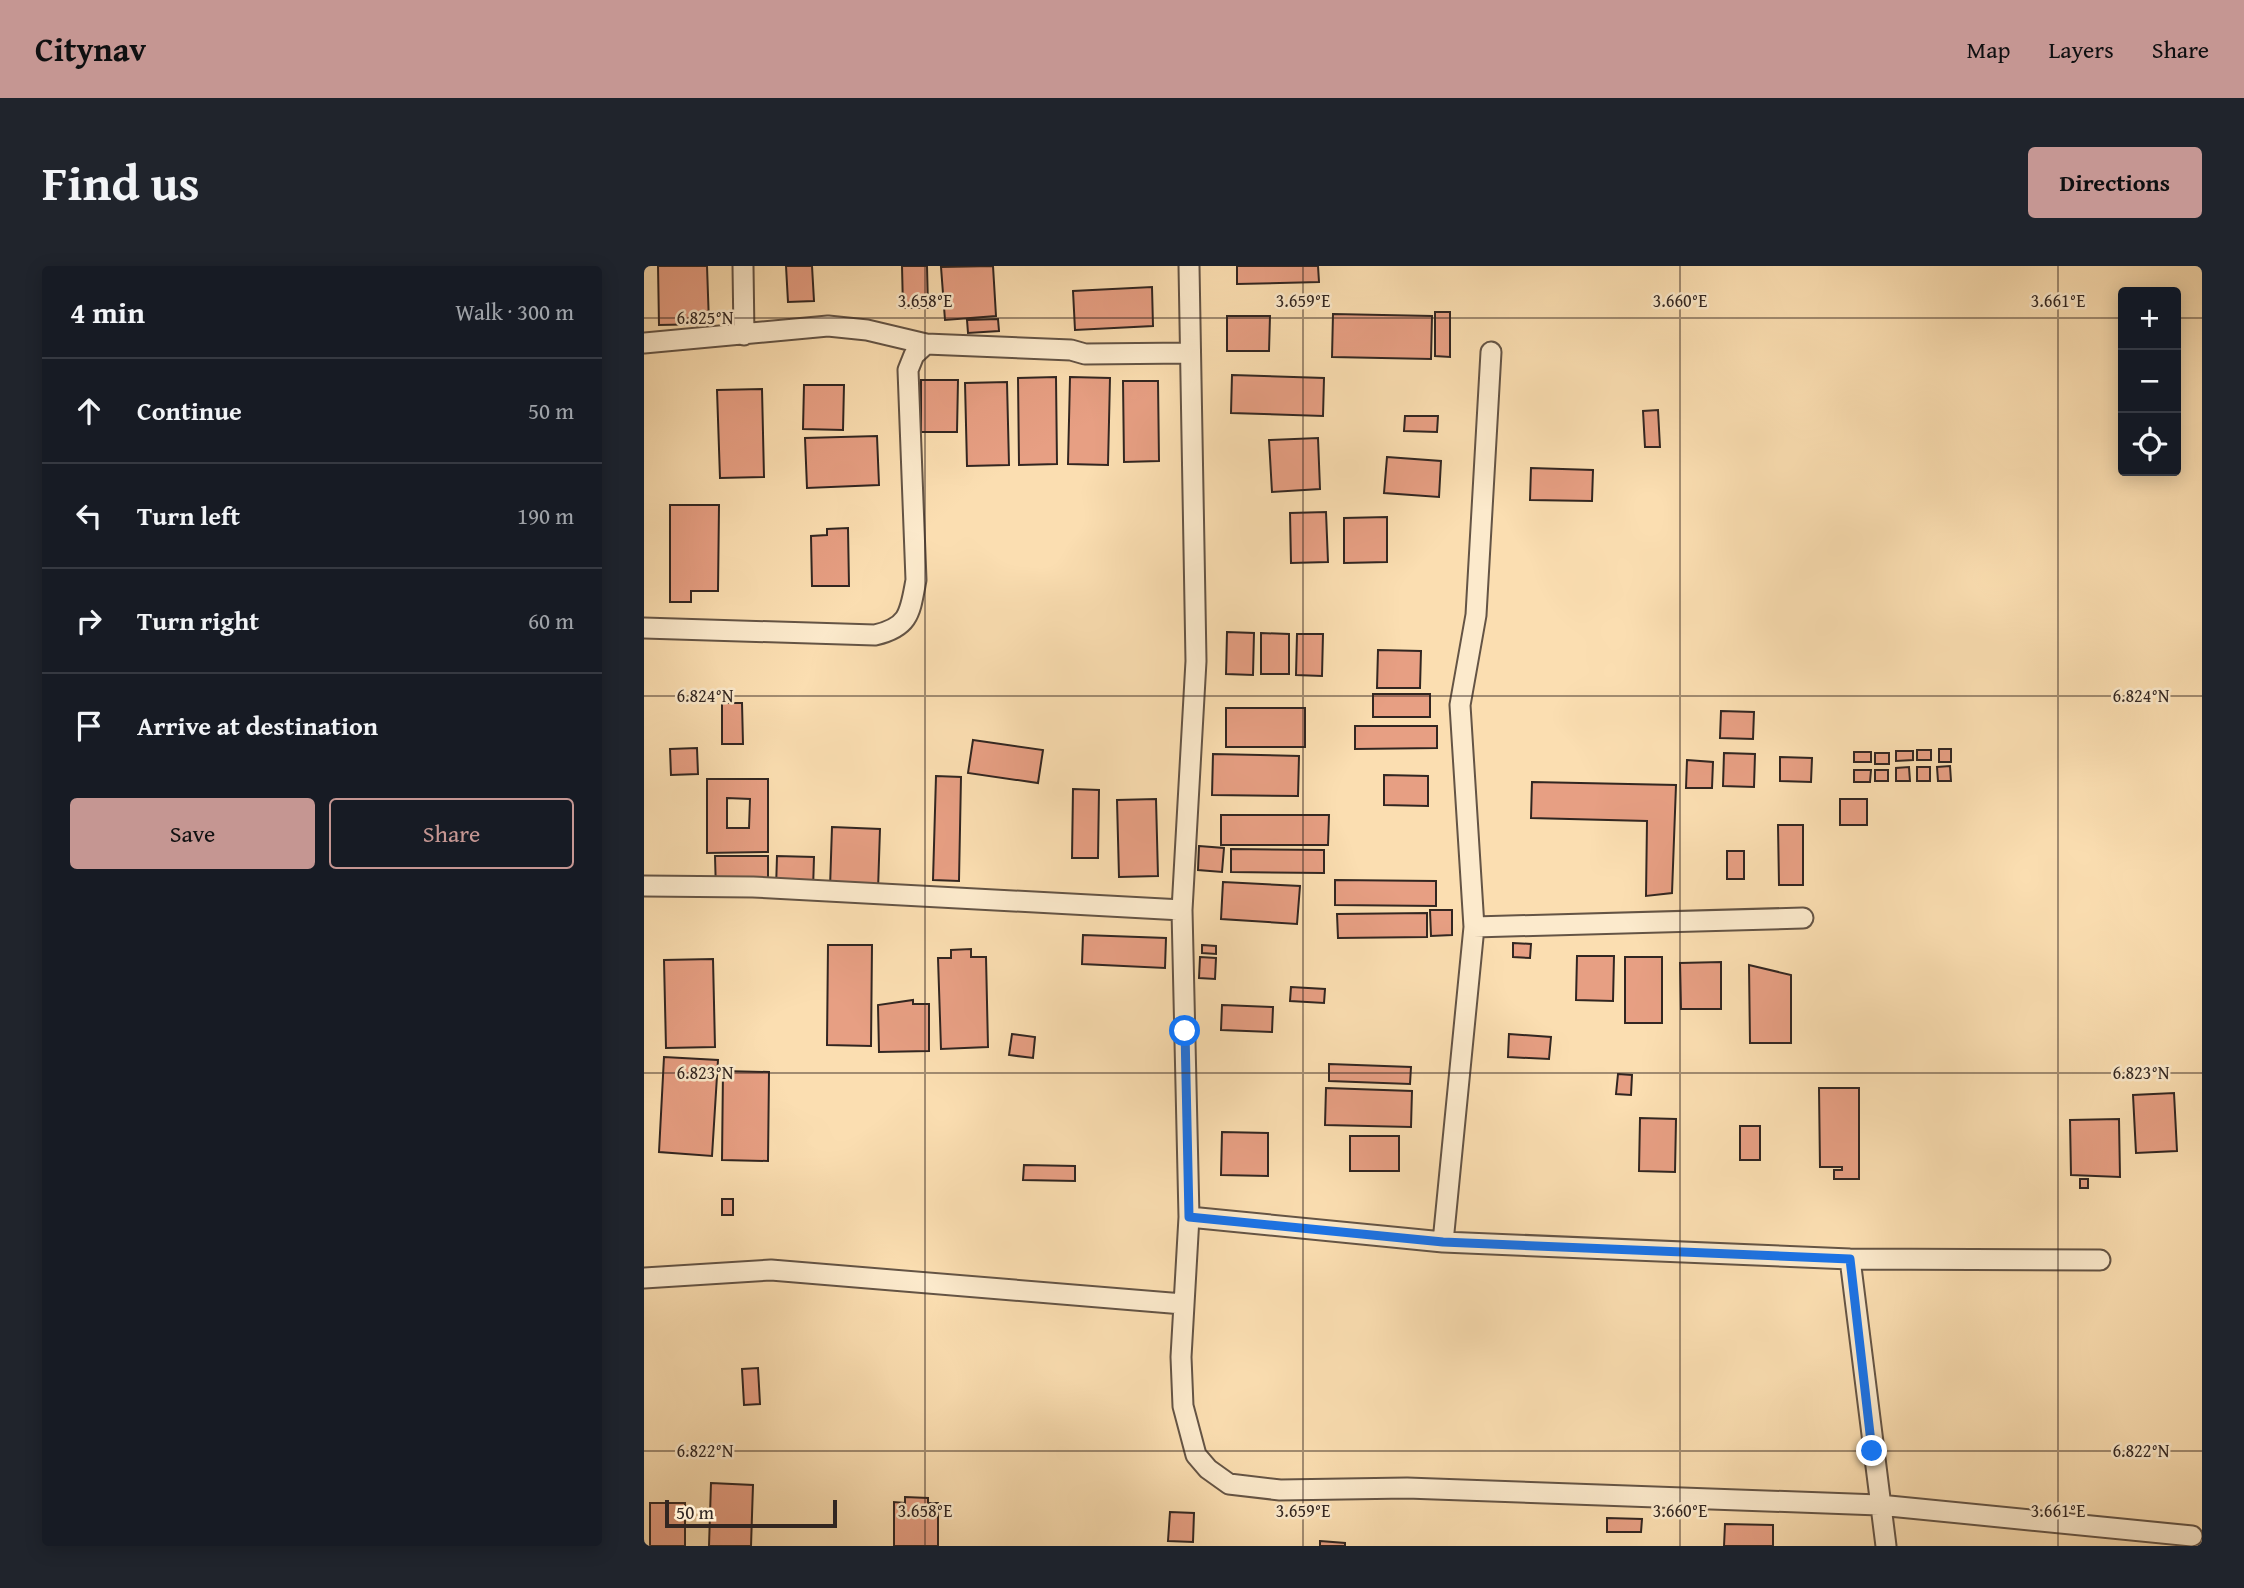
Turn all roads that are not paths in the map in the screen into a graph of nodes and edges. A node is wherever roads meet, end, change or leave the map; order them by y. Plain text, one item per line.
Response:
1 (743, 266) edge
2 (1189, 266) edge
3 (744, 335) junction
4 (644, 343) edge
5 (926, 344) junction
6 (1491, 352) dead end
7 (1190, 353) junction
8 (644, 628) edge
9 (644, 886) edge
10 (1182, 910) junction
11 (1803, 918) dead end
12 (1474, 927) junction
13 (1189, 1217) junction
14 (1443, 1242) junction
15 (1850, 1259) junction
16 (2101, 1260) dead end
17 (644, 1278) edge
18 (1183, 1304) junction
19 (1879, 1505) junction
20 (2192, 1536) dead end
21 (1886, 1546) edge

1 - 3 street
2 - 7 street
3 - 4 street
3 - 5 street
5 - 7 street
5 - 8 street
6 - 12 street
7 - 10 street
9 - 10 street
10 - 13 street
11 - 12 street
12 - 14 street
13 - 14 street
13 - 18 street
14 - 15 street
15 - 16 street
15 - 19 street
17 - 18 street
18 - 19 street
19 - 20 street
19 - 21 street

